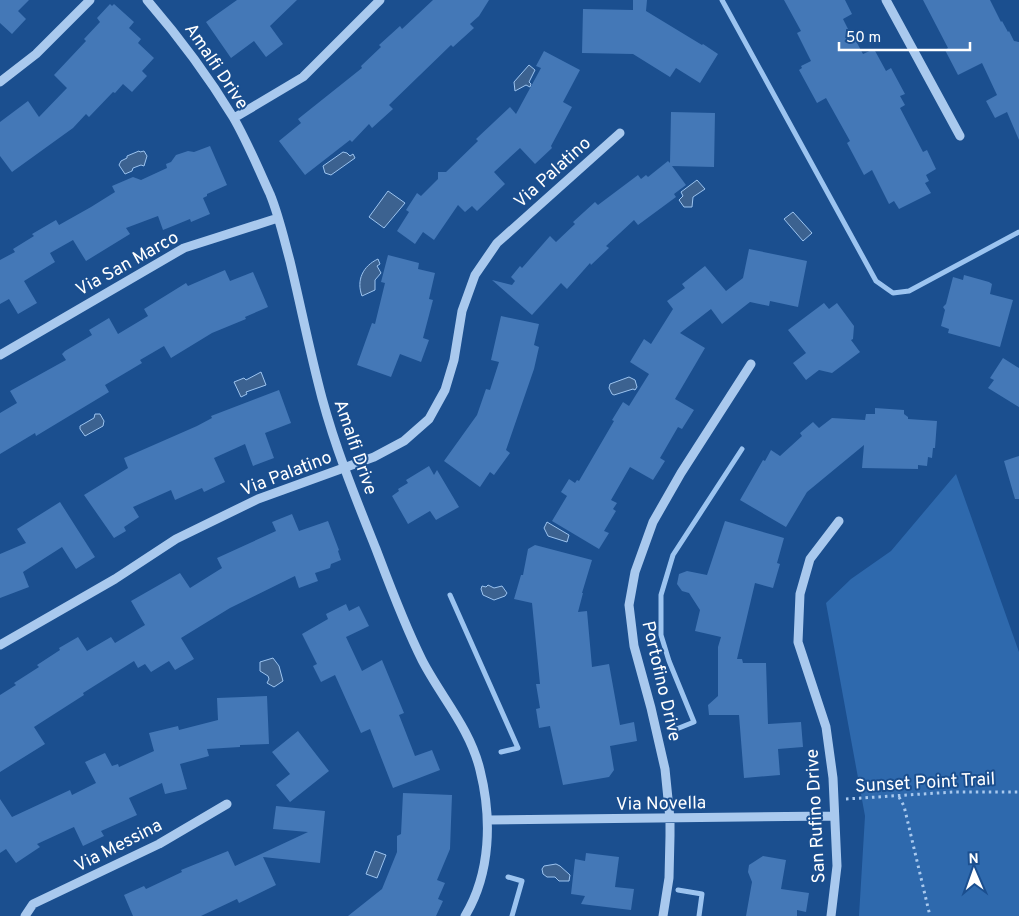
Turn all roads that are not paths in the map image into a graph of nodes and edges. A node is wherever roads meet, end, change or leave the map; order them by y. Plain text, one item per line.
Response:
1 (90, 0) edge
2 (147, 0) edge
3 (380, 0) edge
4 (886, 0) edge
5 (0, 82) edge
6 (234, 118) junction
7 (620, 132) dead end
8 (960, 136) dead end
9 (278, 218) junction
10 (0, 355) edge
11 (751, 364) dead end
12 (344, 468) junction
13 (839, 521) dead end
14 (0, 645) edge
15 (227, 804) dead end
16 (834, 816) junction
17 (670, 819) junction
18 (488, 820) junction
19 (25, 916) edge
20 (465, 916) edge
21 (663, 916) edge
22 (831, 916) edge

1 - 5 street
2 - 6 street, Amalfi Drive
3 - 6 street
4 - 8 street
6 - 9 street, Amalfi Drive
7 - 12 street, Via Palatino
9 - 10 street, Via San Marco
9 - 12 street, Amalfi Drive
11 - 17 street, Portofino Drive
12 - 14 street, Via Palatino
12 - 18 street, Amalfi Drive
13 - 16 street, San Rufino Drive
15 - 19 street, Via Messina
16 - 17 street, Via Novella
16 - 22 street, San Rufino Drive
17 - 18 street, Via Novella
17 - 21 street, Portofino Drive
18 - 20 street, Amalfi Drive

